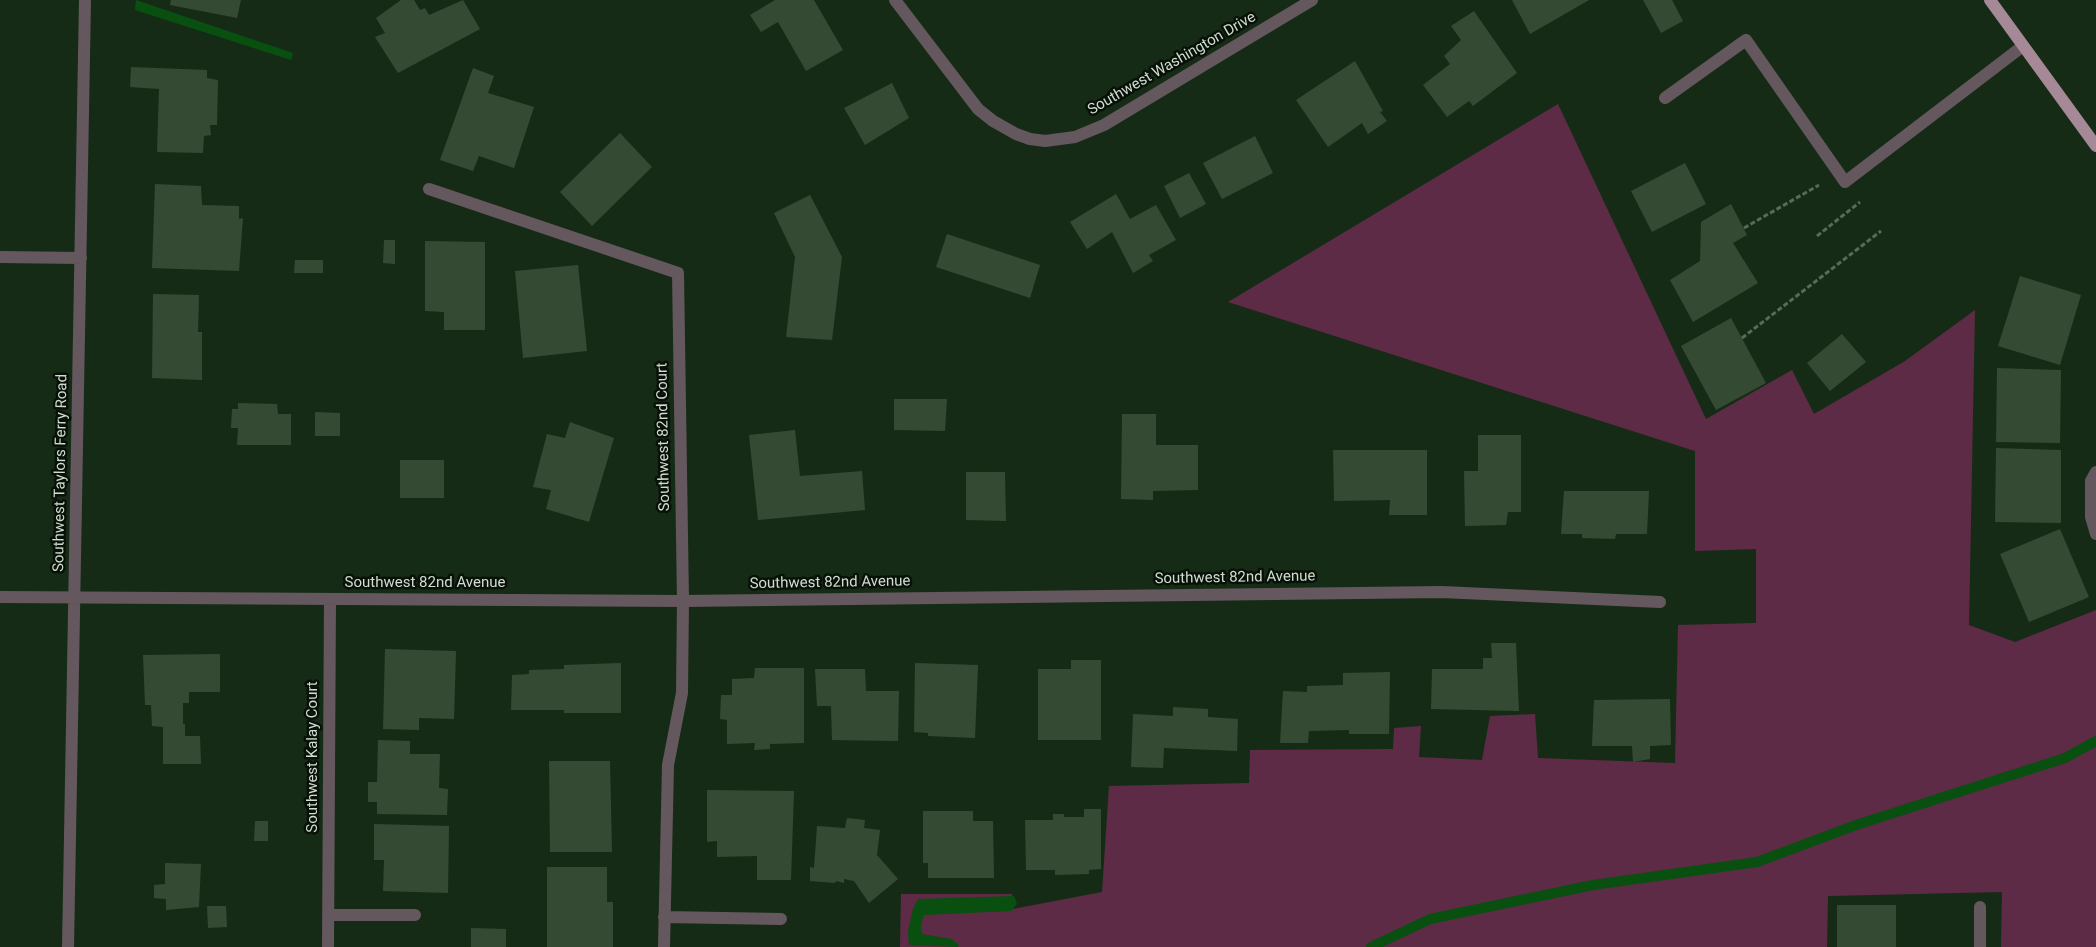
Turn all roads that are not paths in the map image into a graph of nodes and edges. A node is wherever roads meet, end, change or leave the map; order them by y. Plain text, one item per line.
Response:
1 (86, 0) edge
2 (895, 0) edge
3 (1312, 0) edge
4 (1990, 0) edge
5 (2023, 46) junction
6 (1665, 98) dead end
7 (2096, 146) edge
8 (429, 189) dead end
9 (0, 257) edge
10 (81, 258) junction
11 (2096, 472) edge
12 (2096, 534) edge
13 (0, 597) edge
14 (74, 598) junction
15 (330, 599) junction
16 (683, 601) junction
17 (1660, 602) dead end
18 (1980, 906) dead end
19 (329, 915) junction
20 (415, 915) dead end
21 (664, 917) junction
22 (781, 919) dead end
23 (68, 947) edge
24 (328, 947) edge
25 (664, 947) edge
26 (1980, 947) edge

1 - 10 street, Southwest Taylors Ferry Road
2 - 3 street, Southwest Washington Drive
4 - 5 main road
5 - 6 street
5 - 7 main road
8 - 16 street, Southwest 82nd Court
9 - 10 street
10 - 14 street, Southwest Taylors Ferry Road
11 - 12 street
13 - 14 street, Southwest 82nd Avenue
14 - 15 street, Southwest 82nd Avenue
14 - 23 street, Southwest Taylors Ferry Road
15 - 16 street, Southwest 82nd Avenue
15 - 19 street, Southwest Kalay Court
16 - 17 street, Southwest 82nd Avenue
16 - 21 street, Southwest 82nd Court
18 - 26 street
19 - 20 street
19 - 24 street, Southwest Kalay Court
21 - 22 street
21 - 25 street, Southwest 82nd Court

